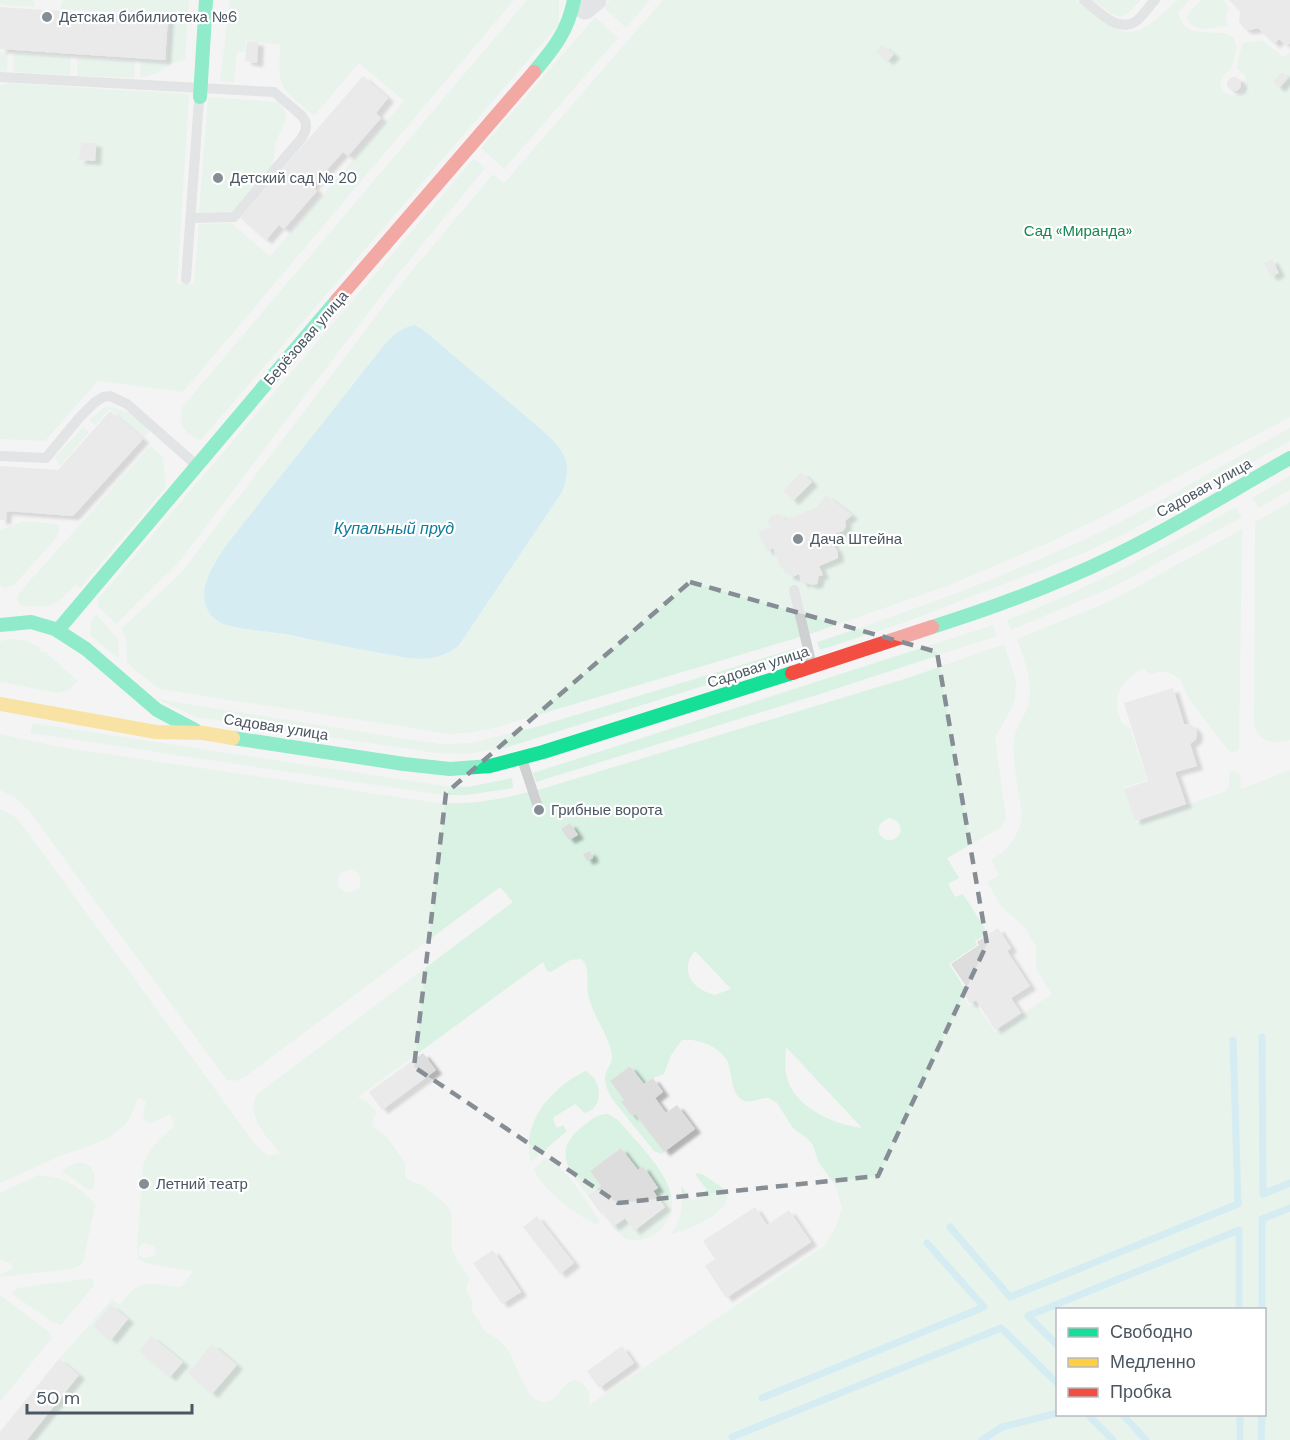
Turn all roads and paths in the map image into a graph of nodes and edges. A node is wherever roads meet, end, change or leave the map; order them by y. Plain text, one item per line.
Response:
1 (206, 0) edge
2 (1084, 0) edge
3 (1155, 0) edge
4 (585, 3) edge
5 (0, 77) edge
6 (200, 92) junction
7 (191, 218) junction
8 (186, 279) dead end
9 (0, 456) edge
10 (1290, 458) edge
11 (196, 465) junction
12 (794, 590) dead end
13 (0, 625) edge
14 (58, 630) junction
15 (812, 667) junction
16 (0, 704) edge
17 (203, 733) junction
18 (522, 758) junction
19 (539, 810) dead end

1 - 6 main road
2 - 3 lane
4 - 11 main road, Берёзовая улица
5 - 6 lane
6 - 7 lane
6 - 7 lane
7 - 8 lane
9 - 11 lane
10 - 15 main road, Садовая улица
11 - 14 main road, Берёзовая улица
12 - 15 lane
13 - 14 main road, Садовая улица
14 - 17 main road, Садовая улица
15 - 18 main road, Садовая улица
16 - 17 main road, Садовая улица
17 - 18 main road, Садовая улица
18 - 19 lane

